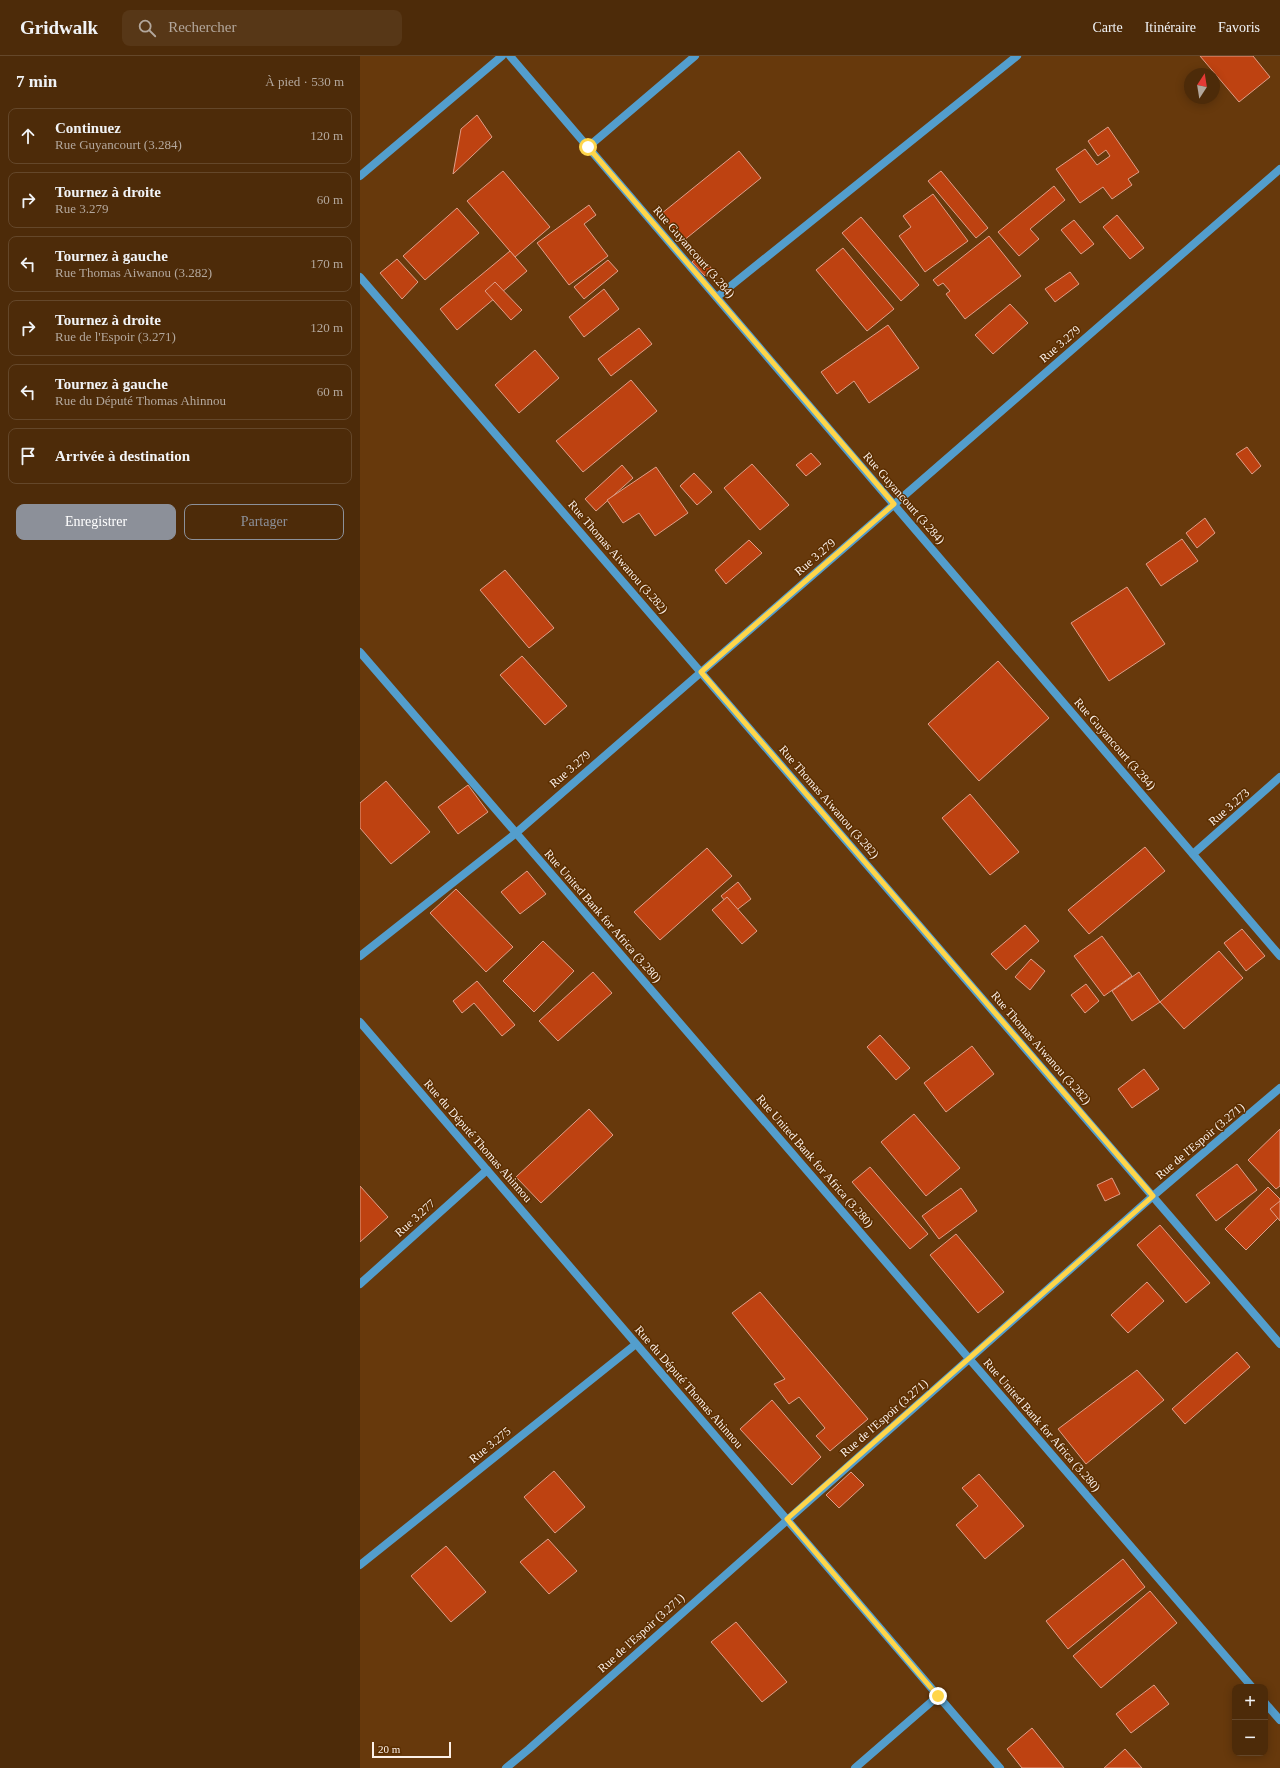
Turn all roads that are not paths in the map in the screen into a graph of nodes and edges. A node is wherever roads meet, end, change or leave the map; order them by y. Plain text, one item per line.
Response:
1 (502, 56) edge
2 (510, 56) edge
3 (695, 56) edge
4 (1017, 56) edge
5 (588, 147) junction
6 (1280, 169) edge
7 (360, 176) edge
8 (360, 277) edge
9 (717, 297) junction
10 (894, 504) junction
11 (360, 652) edge
12 (701, 672) junction
13 (1280, 777) edge
14 (516, 833) junction
15 (1193, 854) junction
16 (360, 956) edge
17 (1280, 956) edge
18 (360, 1022) edge
19 (1280, 1088) edge
20 (487, 1170) junction
21 (1153, 1196) junction
22 (360, 1284) edge
23 (636, 1344) junction
24 (1280, 1344) edge
25 (970, 1360) junction
26 (787, 1519) junction
27 (360, 1565) edge
28 (1249, 1684) edge
29 (938, 1696) junction
30 (1268, 1706) edge
31 (1280, 1720) edge
32 (506, 1768) edge
33 (855, 1768) edge
34 (1000, 1768) edge

1 - 7 street
2 - 5 street, Rue Guyancourt (3.284)
3 - 5 street
4 - 9 street
5 - 9 street, Rue Guyancourt (3.284)
6 - 10 street, Rue 3.279
8 - 12 street, Rue Thomas Aiwanou (3.282)
9 - 10 street, Rue Guyancourt (3.284)
10 - 12 street, Rue 3.279
10 - 15 street, Rue Guyancourt (3.284)
11 - 14 street, Rue United Bank for Africa (3.280)
12 - 14 street, Rue 3.279
12 - 21 street, Rue Thomas Aiwanou (3.282)
13 - 15 street, Rue 3.273
14 - 16 street, Rue 3.279
14 - 25 street, Rue United Bank for Africa (3.280)
15 - 17 street, Rue Guyancourt (3.284)
18 - 20 street, Rue du Député Thomas Ahinnou
19 - 21 street, Rue de l'Espoir (3.271)
20 - 22 street, Rue 3.277
20 - 23 street, Rue du Député Thomas Ahinnou
21 - 24 street, Rue Thomas Aiwanou (3.282)
21 - 25 street, Rue de l'Espoir (3.271)
23 - 26 street, Rue du Député Thomas Ahinnou
23 - 27 street, Rue 3.275
25 - 26 street, Rue de l'Espoir (3.271)
25 - 28 street, Rue United Bank for Africa (3.280)
26 - 29 street, Rue du Député Thomas Ahinnou
26 - 32 street, Rue de l'Espoir (3.271)
29 - 33 street
29 - 34 street, Rue du Député Thomas Ahinnou
30 - 31 street

